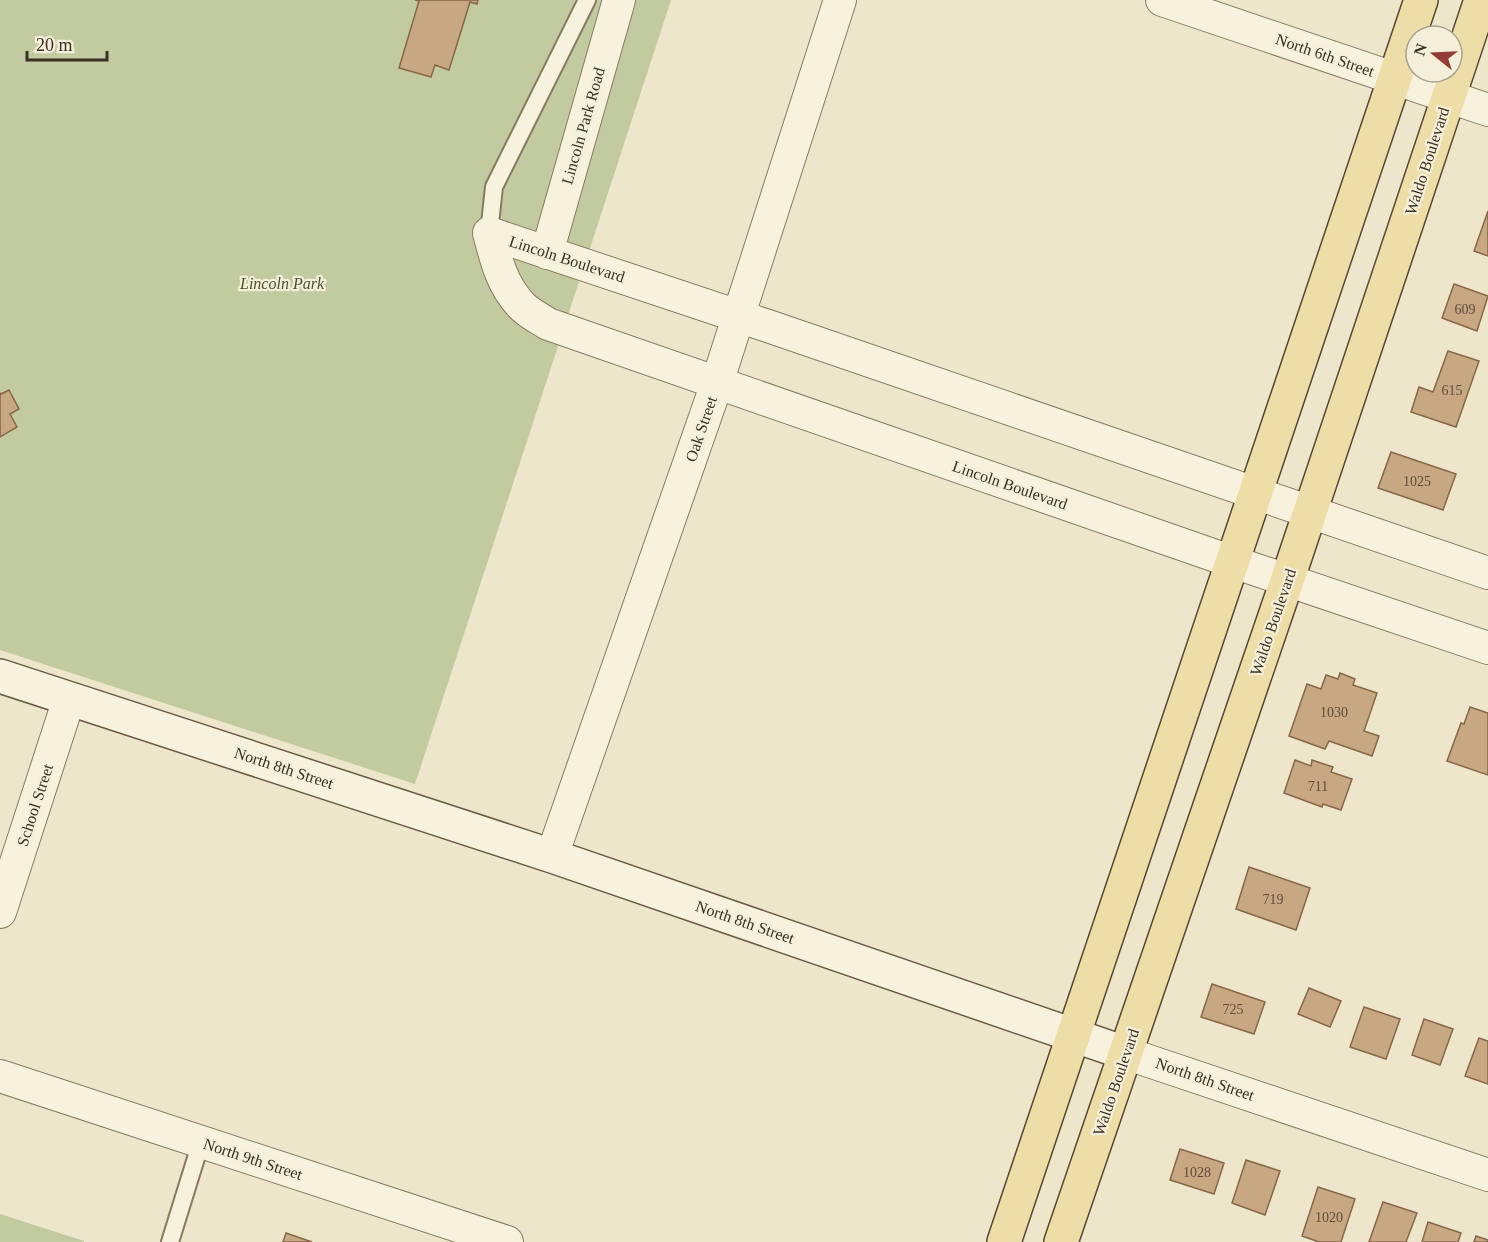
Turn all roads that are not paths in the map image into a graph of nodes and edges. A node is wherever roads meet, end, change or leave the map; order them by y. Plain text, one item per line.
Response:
1 (587, 0) edge
2 (619, 0) edge
3 (840, 0) edge
4 (1162, 0) edge
5 (1421, 0) edge
6 (1481, 0) edge
7 (1394, 79) junction
8 (1448, 97) junction
9 (1488, 110) edge
10 (489, 233) junction
11 (547, 253) junction
12 (738, 316) junction
13 (717, 383) junction
14 (1256, 494) junction
15 (1310, 512) junction
16 (1233, 562) junction
17 (1488, 573) edge
18 (1287, 580) junction
19 (1488, 648) edge
20 (0, 676) edge
21 (69, 699) junction
22 (552, 855) junction
23 (0, 912) edge
24 (1073, 1035) junction
25 (1125, 1053) junction
26 (0, 1076) edge
27 (201, 1142) junction
28 (1488, 1175) edge
29 (170, 1242) edge
30 (507, 1242) edge
31 (1004, 1242) edge
32 (1061, 1242) edge

1 - 10 lane
2 - 11 street, Lincoln Park Road
3 - 12 street, Oak Street
4 - 7 street, North 6th Street
5 - 7 main road
6 - 8 main road, Waldo Boulevard
7 - 8 street, North 6th Street
7 - 14 main road
8 - 9 street, North 6th Street
8 - 15 main road, Waldo Boulevard
10 - 11 street, Lincoln Boulevard
10 - 13 street, Lincoln Boulevard
11 - 12 street, Lincoln Boulevard
12 - 13 street, Oak Street
12 - 14 street, Lincoln Boulevard
13 - 16 street, Lincoln Boulevard
13 - 22 street, Oak Street
14 - 15 street, Lincoln Boulevard
14 - 16 main road
15 - 17 street, Lincoln Boulevard
15 - 18 main road, Waldo Boulevard
16 - 18 street, Lincoln Boulevard
16 - 24 main road
18 - 19 street, Lincoln Boulevard
18 - 25 main road, Waldo Boulevard
20 - 21 street, North 8th Street
21 - 22 street, North 8th Street
21 - 23 street, School Street
22 - 24 street, North 8th Street
24 - 25 street, North 8th Street
24 - 31 main road
25 - 28 street, North 8th Street
25 - 32 main road, Waldo Boulevard
26 - 27 street, North 9th Street
27 - 29 lane
27 - 30 street, North 9th Street

